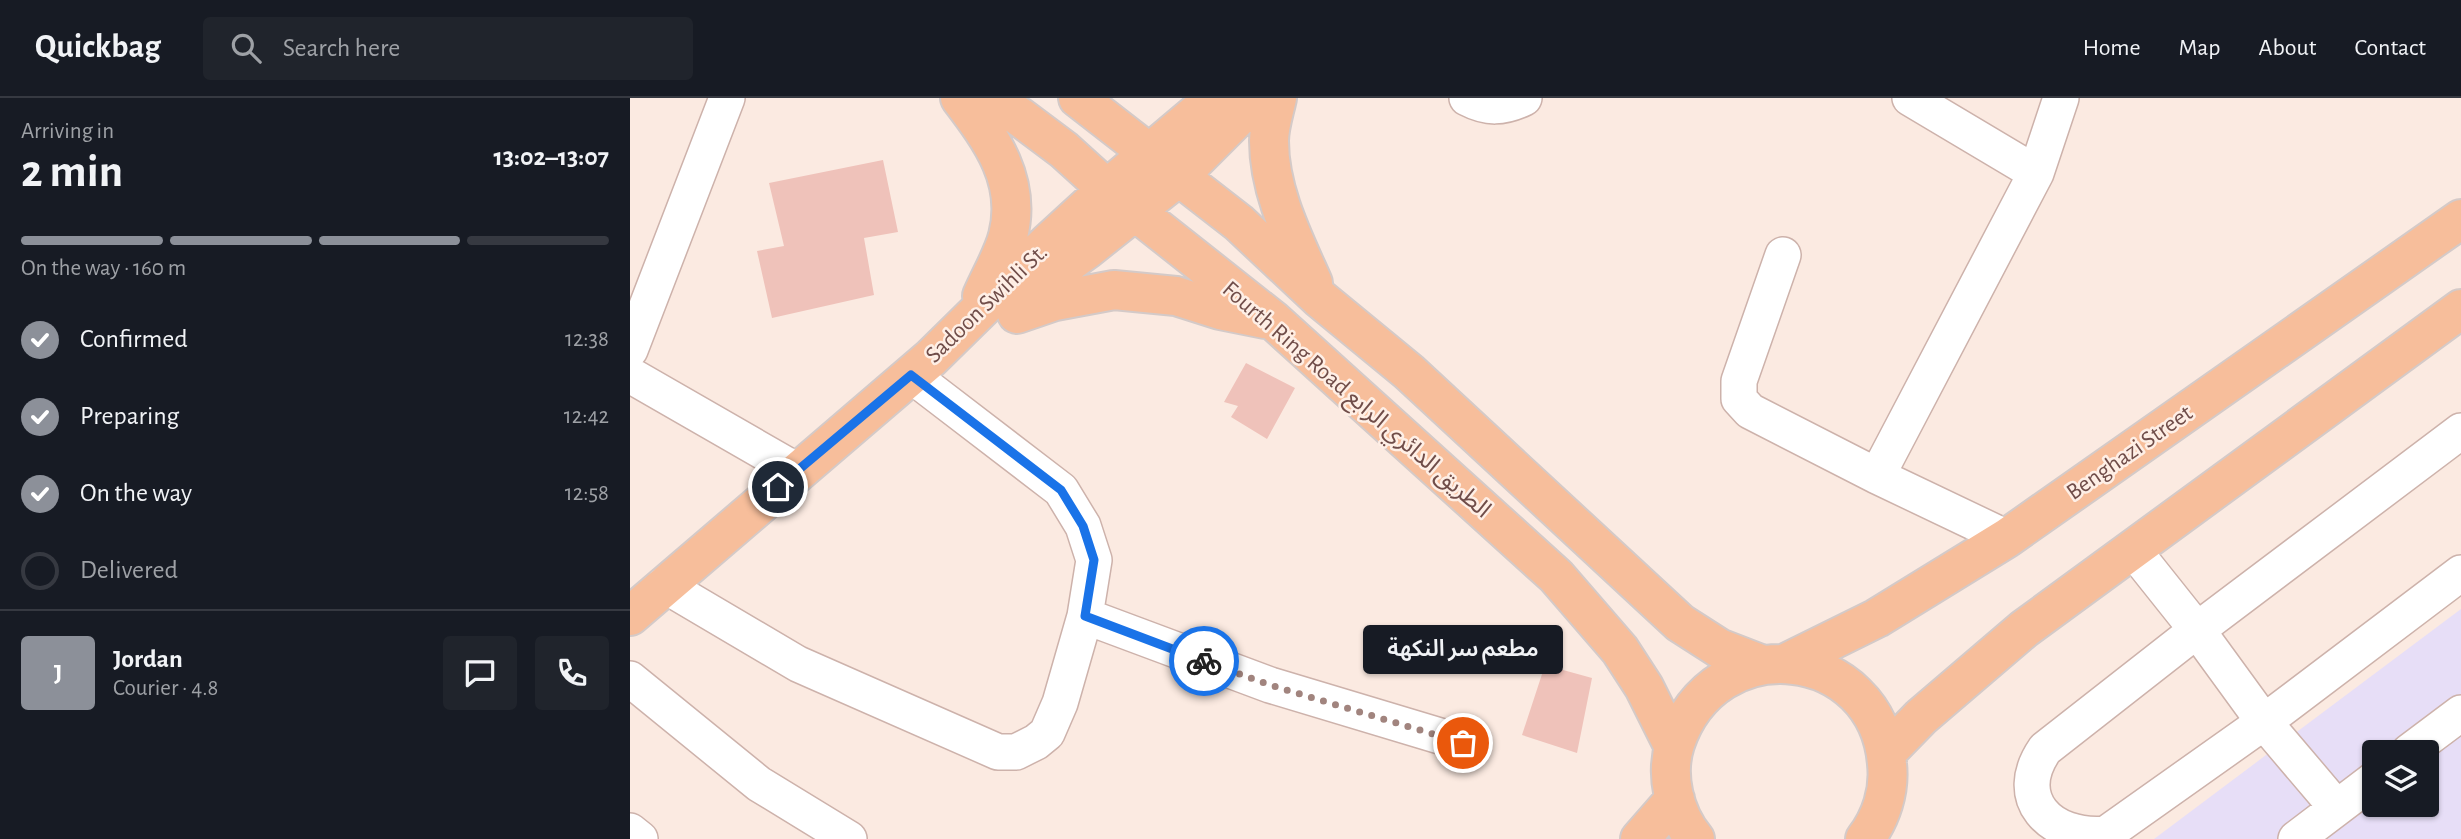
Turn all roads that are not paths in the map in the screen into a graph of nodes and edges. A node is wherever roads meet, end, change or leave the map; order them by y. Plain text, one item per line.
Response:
1 (727, 98) edge
2 (960, 98) edge
3 (990, 98) edge
4 (1078, 98) edge
5 (1214, 98) edge
6 (1257, 98) edge
7 (1277, 98) edge
8 (1467, 98) edge
9 (1524, 98) edge
10 (1910, 98) edge
11 (2060, 98) edge
12 (1164, 165) junction
13 (2036, 173) junction
14 (1121, 201) junction
15 (2461, 219) edge
16 (1783, 255) dead end
17 (1319, 298) junction
18 (2461, 309) edge
19 (1274, 321) junction
20 (942, 349) junction
21 (630, 350) edge
22 (630, 375) edge
23 (2461, 432) edge
24 (797, 471) junction
25 (1877, 476) junction
26 (2007, 538) junction
27 (2134, 551) junction
28 (2461, 573) edge
29 (641, 602) edge
30 (1085, 616) junction
31 (2197, 631) junction
32 (1774, 664) junction
33 (630, 679) edge
34 (2461, 713) edge
35 (2264, 722) junction
36 (2425, 740) edge
37 (1463, 743) dead end
38 (1674, 747) junction
39 (1886, 753) junction
40 (2362, 789) edge
41 (1675, 799) junction
42 (2337, 808) junction
43 (630, 831) edge
44 (1880, 831) edge
45 (640, 839) edge
46 (849, 839) edge
47 (1640, 839) edge
48 (1695, 839) edge
49 (2296, 839) edge

1 - 21 street
2 - 20 main road
3 - 14 main road, Fourth Ring Road الطريق الدائري الرابع
4 - 12 main road, Fourth Ring Road الطريق الدائري الرابع
5 - 12 main road
6 - 12 main road
7 - 17 main road
8 - 9 street
10 - 13 street
11 - 13 street
12 - 14 main road, Sadoon Swihli St.
12 - 17 main road, Fourth Ring Road الطريق الدائري الرابع
13 - 25 street
14 - 19 main road, Fourth Ring Road الطريق الدائري الرابع
14 - 20 main road, Sadoon Swihli St.
15 - 26 main road, Benghazi Street
16 - 25 street
17 - 32 main road, Fourth Ring Road الطريق الدائري الرابع
18 - 27 main road
19 - 20 main road
19 - 38 main road, Fourth Ring Road الطريق الدائري الرابع
20 - 24 main road, Sadoon Swihli St.
20 - 30 street
22 - 24 street
23 - 31 street
24 - 29 main road, Sadoon Swihli St.
25 - 26 street
26 - 32 main road, Benghazi Street
27 - 31 street
27 - 39 main road
28 - 35 street
29 - 30 street
30 - 37 street
31 - 35 street
31 - 35 street
32 - 38 main road, Benghazi Street
32 - 39 main road, Fourth Ring Road الطريق الدائري الرابع
33 - 46 street
34 - 36 street
35 - 42 street
38 - 41 main road
39 - 44 main road, Fourth Ring Road الطريق الدائري الرابع
40 - 42 street
41 - 47 main road
41 - 48 main road
42 - 49 street
43 - 45 street

